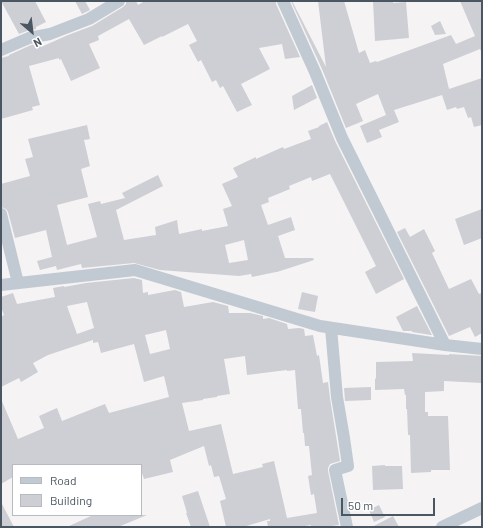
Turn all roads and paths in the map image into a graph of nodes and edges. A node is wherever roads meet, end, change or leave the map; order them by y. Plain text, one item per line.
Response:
1 (119, 1) edge
2 (283, 1) edge
3 (1, 50) edge
4 (1, 214) edge
5 (18, 283) junction
6 (1, 284) edge
7 (331, 328) junction
8 (445, 345) junction
9 (482, 349) edge
10 (482, 508) edge
11 (347, 527) edge
12 (442, 527) edge

1 - 3 street
2 - 8 street
4 - 5 street
5 - 6 street
5 - 7 street
7 - 8 street
7 - 11 street
8 - 9 street
10 - 12 street

